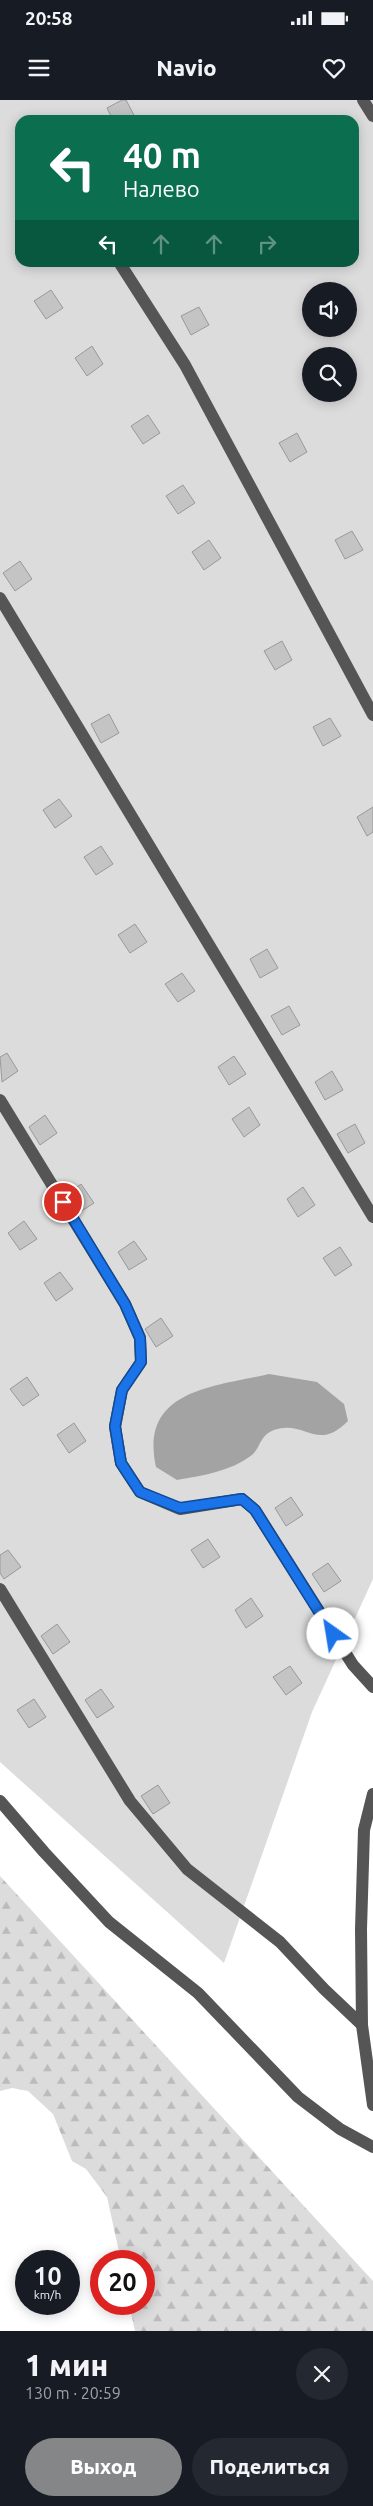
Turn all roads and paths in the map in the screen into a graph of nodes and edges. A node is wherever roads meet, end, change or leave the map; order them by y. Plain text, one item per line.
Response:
1 (363, 100) edge
2 (373, 116) edge
3 (122, 267) edge
4 (0, 598) edge
5 (373, 715) edge
6 (0, 1100) edge
7 (373, 1217) edge
8 (0, 1590) edge
9 (373, 1687) edge
10 (373, 1794) edge
11 (0, 1801) edge
12 (362, 2025) junction
13 (373, 2105) edge
14 (373, 2147) edge

1 - 2 street
3 - 5 street
4 - 7 street
6 - 9 street
8 - 12 street
10 - 12 street
11 - 14 street
12 - 13 street

